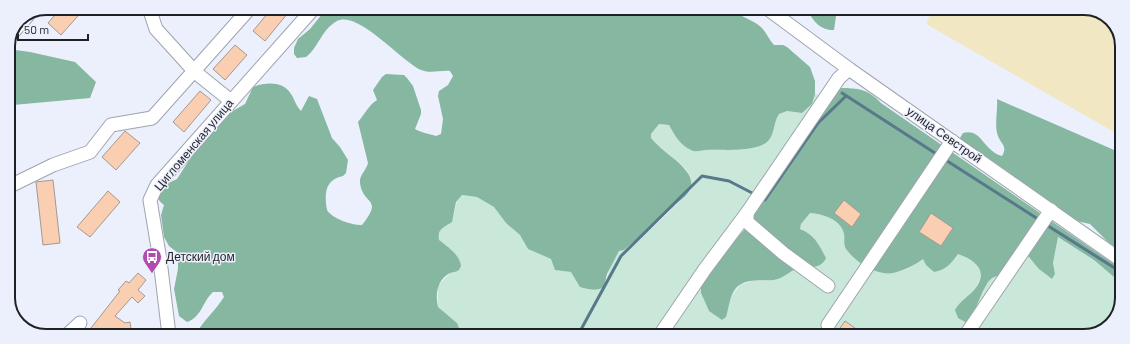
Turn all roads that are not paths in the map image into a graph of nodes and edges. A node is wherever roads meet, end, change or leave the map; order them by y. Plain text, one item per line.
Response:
1 (151, 15) edge
2 (244, 15) edge
3 (308, 15) edge
4 (776, 15) edge
5 (849, 69) junction
6 (195, 72) junction
7 (231, 101) junction
8 (952, 141) junction
9 (15, 184) edge
10 (1051, 210) junction
11 (747, 214) junction
12 (1115, 256) edge
13 (828, 286) dead end
14 (80, 323) dead end
15 (828, 325) dead end
16 (74, 329) edge
17 (168, 329) edge
18 (664, 329) edge
19 (970, 329) edge

1 - 6 street
2 - 6 street
3 - 7 street, Цигломенская улица
4 - 5 street, улица Севстрой
5 - 8 street, улица Севстрой
5 - 11 street
6 - 7 street
6 - 9 street
7 - 17 street, Цигломенская улица
8 - 10 street, улица Севстрой
8 - 15 street
10 - 12 street, улица Севстрой
10 - 19 street
11 - 13 street
11 - 18 street
14 - 16 street

